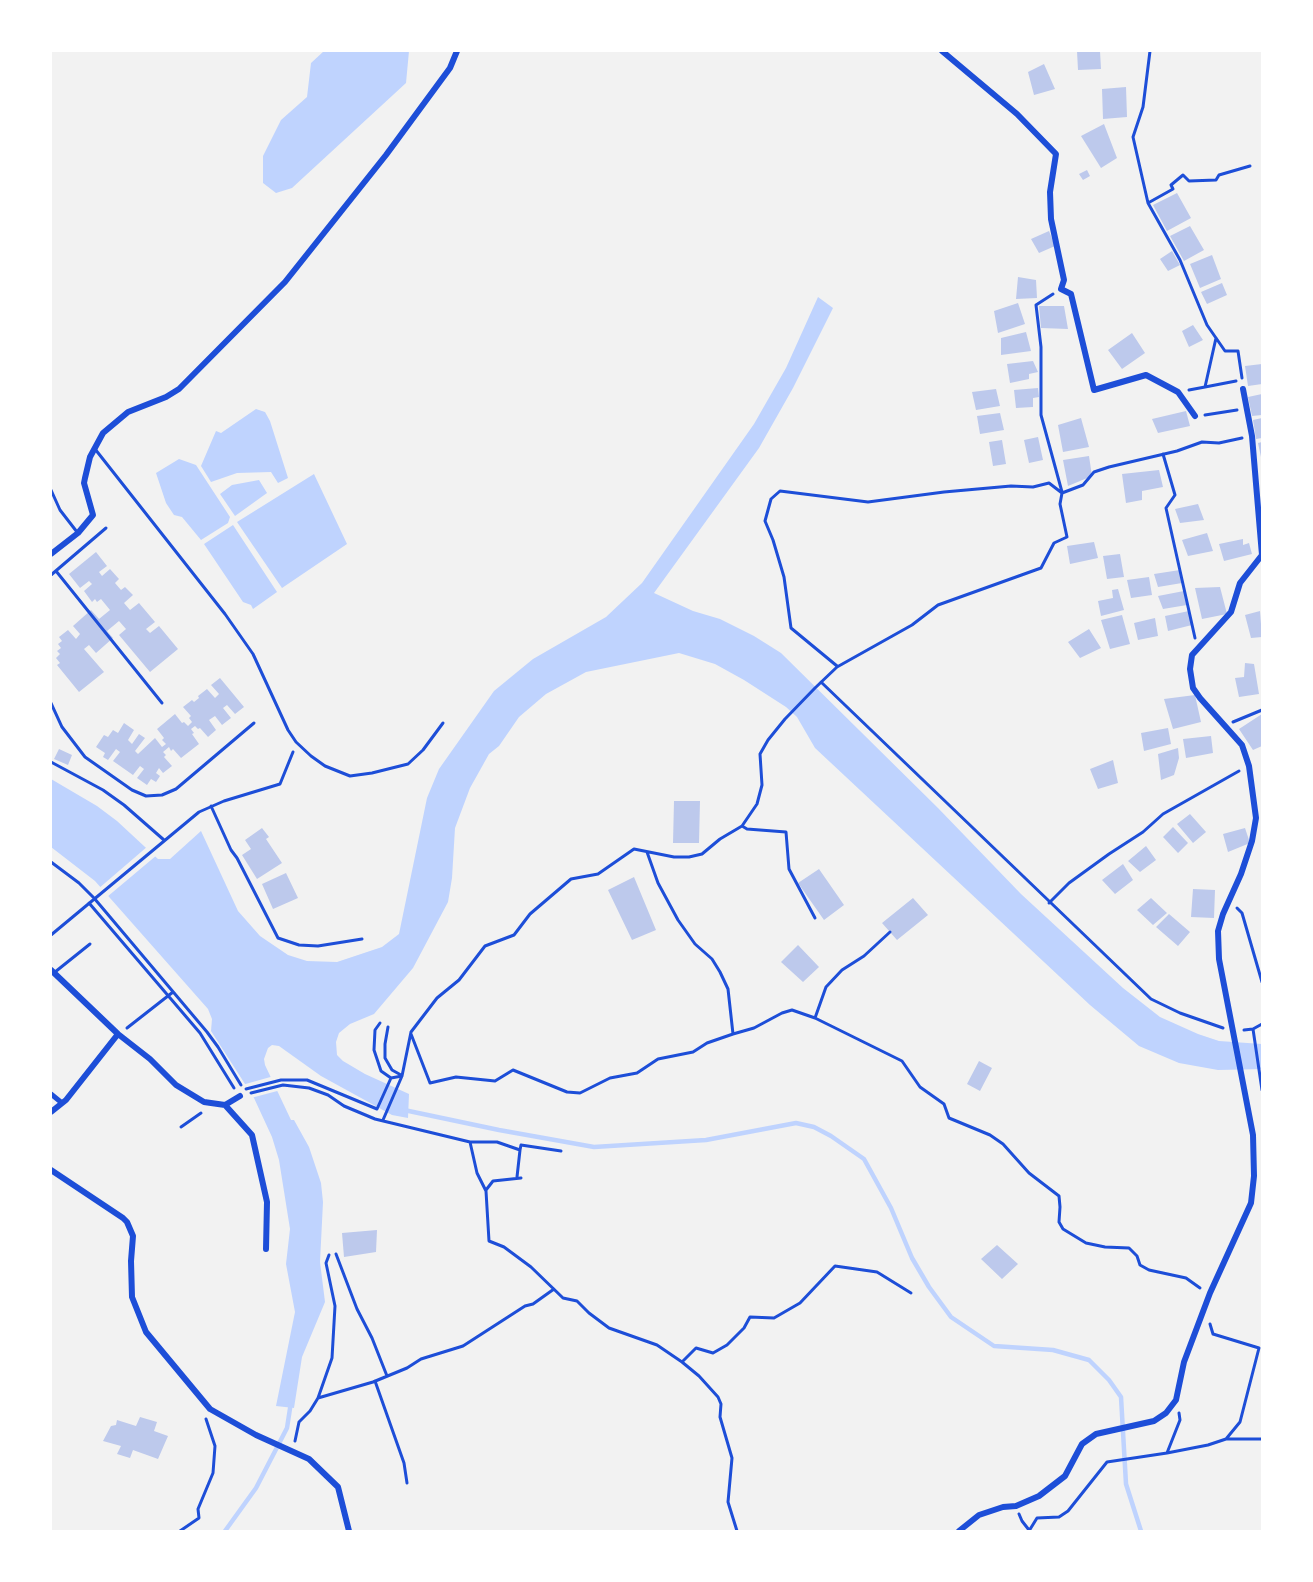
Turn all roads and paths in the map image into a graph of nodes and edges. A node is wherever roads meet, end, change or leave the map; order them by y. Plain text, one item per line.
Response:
1 (457, 51) edge
2 (942, 51) edge
3 (1150, 51) edge
4 (1250, 166) dead end
5 (1148, 203) junction
6 (1061, 289) junction
7 (1216, 338) junction
8 (1205, 387) junction
9 (1243, 389) dead end
10 (1178, 392) junction
11 (1247, 408) junction
12 (1195, 416) joint
13 (1252, 436) junction
14 (94, 448) junction
15 (1164, 454) junction
16 (51, 490) edge
17 (1062, 493) junction
18 (106, 528) dead end
19 (78, 533) junction
20 (51, 554) edge
21 (56, 571) junction
22 (51, 575) edge
23 (1197, 649) junction
24 (837, 667) junction
25 (821, 682) junction
26 (51, 703) edge
27 (162, 703) dead end
28 (1262, 710) edge
29 (254, 723) dead end
30 (443, 723) dead end
31 (1225, 725) junction
32 (296, 742) junction
33 (51, 762) edge
34 (1249, 766) junction
35 (212, 806) junction
36 (742, 826) junction
37 (164, 840) junction
38 (647, 851) junction
39 (51, 862) edge
40 (96, 897) junction
41 (1229, 899) junction
42 (89, 903) junction
43 (1049, 903) junction
44 (815, 918) dead end
45 (890, 932) dead end
46 (51, 934) edge
47 (362, 939) dead end
48 (90, 944) dead end
49 (53, 972) edge
50 (1262, 982) edge
51 (173, 992) junction
52 (168, 996) junction
53 (815, 1018) junction
54 (380, 1023) dead end
55 (1262, 1024) edge
56 (388, 1027) dead end
57 (1253, 1029) junction
58 (1232, 1031) junction
59 (411, 1032) junction
60 (118, 1034) junction
61 (733, 1034) junction
62 (402, 1076) junction
63 (391, 1078) junction
64 (241, 1085) dead end
65 (1262, 1090) edge
66 (51, 1094) edge
67 (239, 1094) junction
68 (62, 1103) junction
69 (225, 1105) junction
70 (51, 1112) edge
71 (383, 1120) junction
72 (470, 1142) junction
73 (520, 1150) junction
74 (561, 1151) dead end
75 (51, 1170) edge
76 (486, 1191) junction
77 (266, 1249) dead end
78 (336, 1254) dead end
79 (329, 1255) dead end
80 (554, 1289) junction
81 (911, 1293) dead end
82 (1210, 1293) junction
83 (1204, 1309) junction
84 (1262, 1343) edge
85 (1259, 1348) junction
86 (682, 1362) junction
87 (387, 1376) junction
88 (375, 1381) junction
89 (318, 1398) junction
90 (1176, 1400) junction
91 (205, 1418) dead end
92 (1226, 1439) junction
93 (1262, 1439) edge
94 (292, 1451) junction
95 (1167, 1453) junction
96 (407, 1483) dead end
97 (1016, 1506) junction
98 (180, 1531) edge
99 (349, 1531) edge
100 (737, 1531) edge
101 (959, 1531) edge
102 (1029, 1531) edge

1 - 14 street
2 - 6 street
3 - 5 path
4 - 5 path
5 - 7 path
6 - 10 street
6 - 17 path
7 - 8 path
7 - 8 path
8 - 10 path
9 - 11 street
10 - 12 street
11 - 12 path
11 - 13 street
13 - 15 path
13 - 23 street
14 - 19 street
14 - 32 lane
15 - 17 path
15 - 23 path
16 - 19 lane
17 - 24 path
17 - 24 path
18 - 21 path
19 - 20 street
21 - 22 path
21 - 27 path
23 - 31 street
24 - 25 path
25 - 36 path
25 - 43 path
26 - 29 lane
28 - 31 path
30 - 32 lane
31 - 34 street
32 - 35 path
33 - 37 path
34 - 41 street
34 - 43 path
35 - 37 path
35 - 47 path
36 - 38 path
36 - 44 path
37 - 40 path
38 - 59 path
38 - 61 path
39 - 40 path
40 - 42 path
40 - 51 path
41 - 50 path
41 - 58 street
42 - 46 path
42 - 52 path
43 - 58 path
45 - 53 path
48 - 49 lane
49 - 60 street
51 - 52 path
51 - 64 path
52 - 60 path
52 - 67 path
53 - 61 path
53 - 82 path
54 - 63 path
55 - 57 path
56 - 62 path
57 - 58 path
57 - 65 path
58 - 82 street
59 - 61 path
59 - 62 path
60 - 68 street
60 - 69 street
62 - 63 path
62 - 71 path
63 - 67 path
66 - 68 street
67 - 69 street
67 - 71 path
68 - 70 street
69 - 77 street
71 - 72 path
72 - 73 path
72 - 76 path
73 - 74 path
73 - 76 path
75 - 94 street
76 - 80 path
78 - 87 path
79 - 89 path
80 - 86 path
80 - 87 path
81 - 86 path
82 - 83 street
83 - 85 path
83 - 90 street
84 - 85 path
85 - 92 path
86 - 100 path
87 - 88 path
88 - 89 path
88 - 96 path
89 - 94 path
90 - 95 path
90 - 97 street
91 - 98 path
92 - 93 path
92 - 95 path
94 - 99 street
95 - 102 path
97 - 101 street
97 - 102 path

